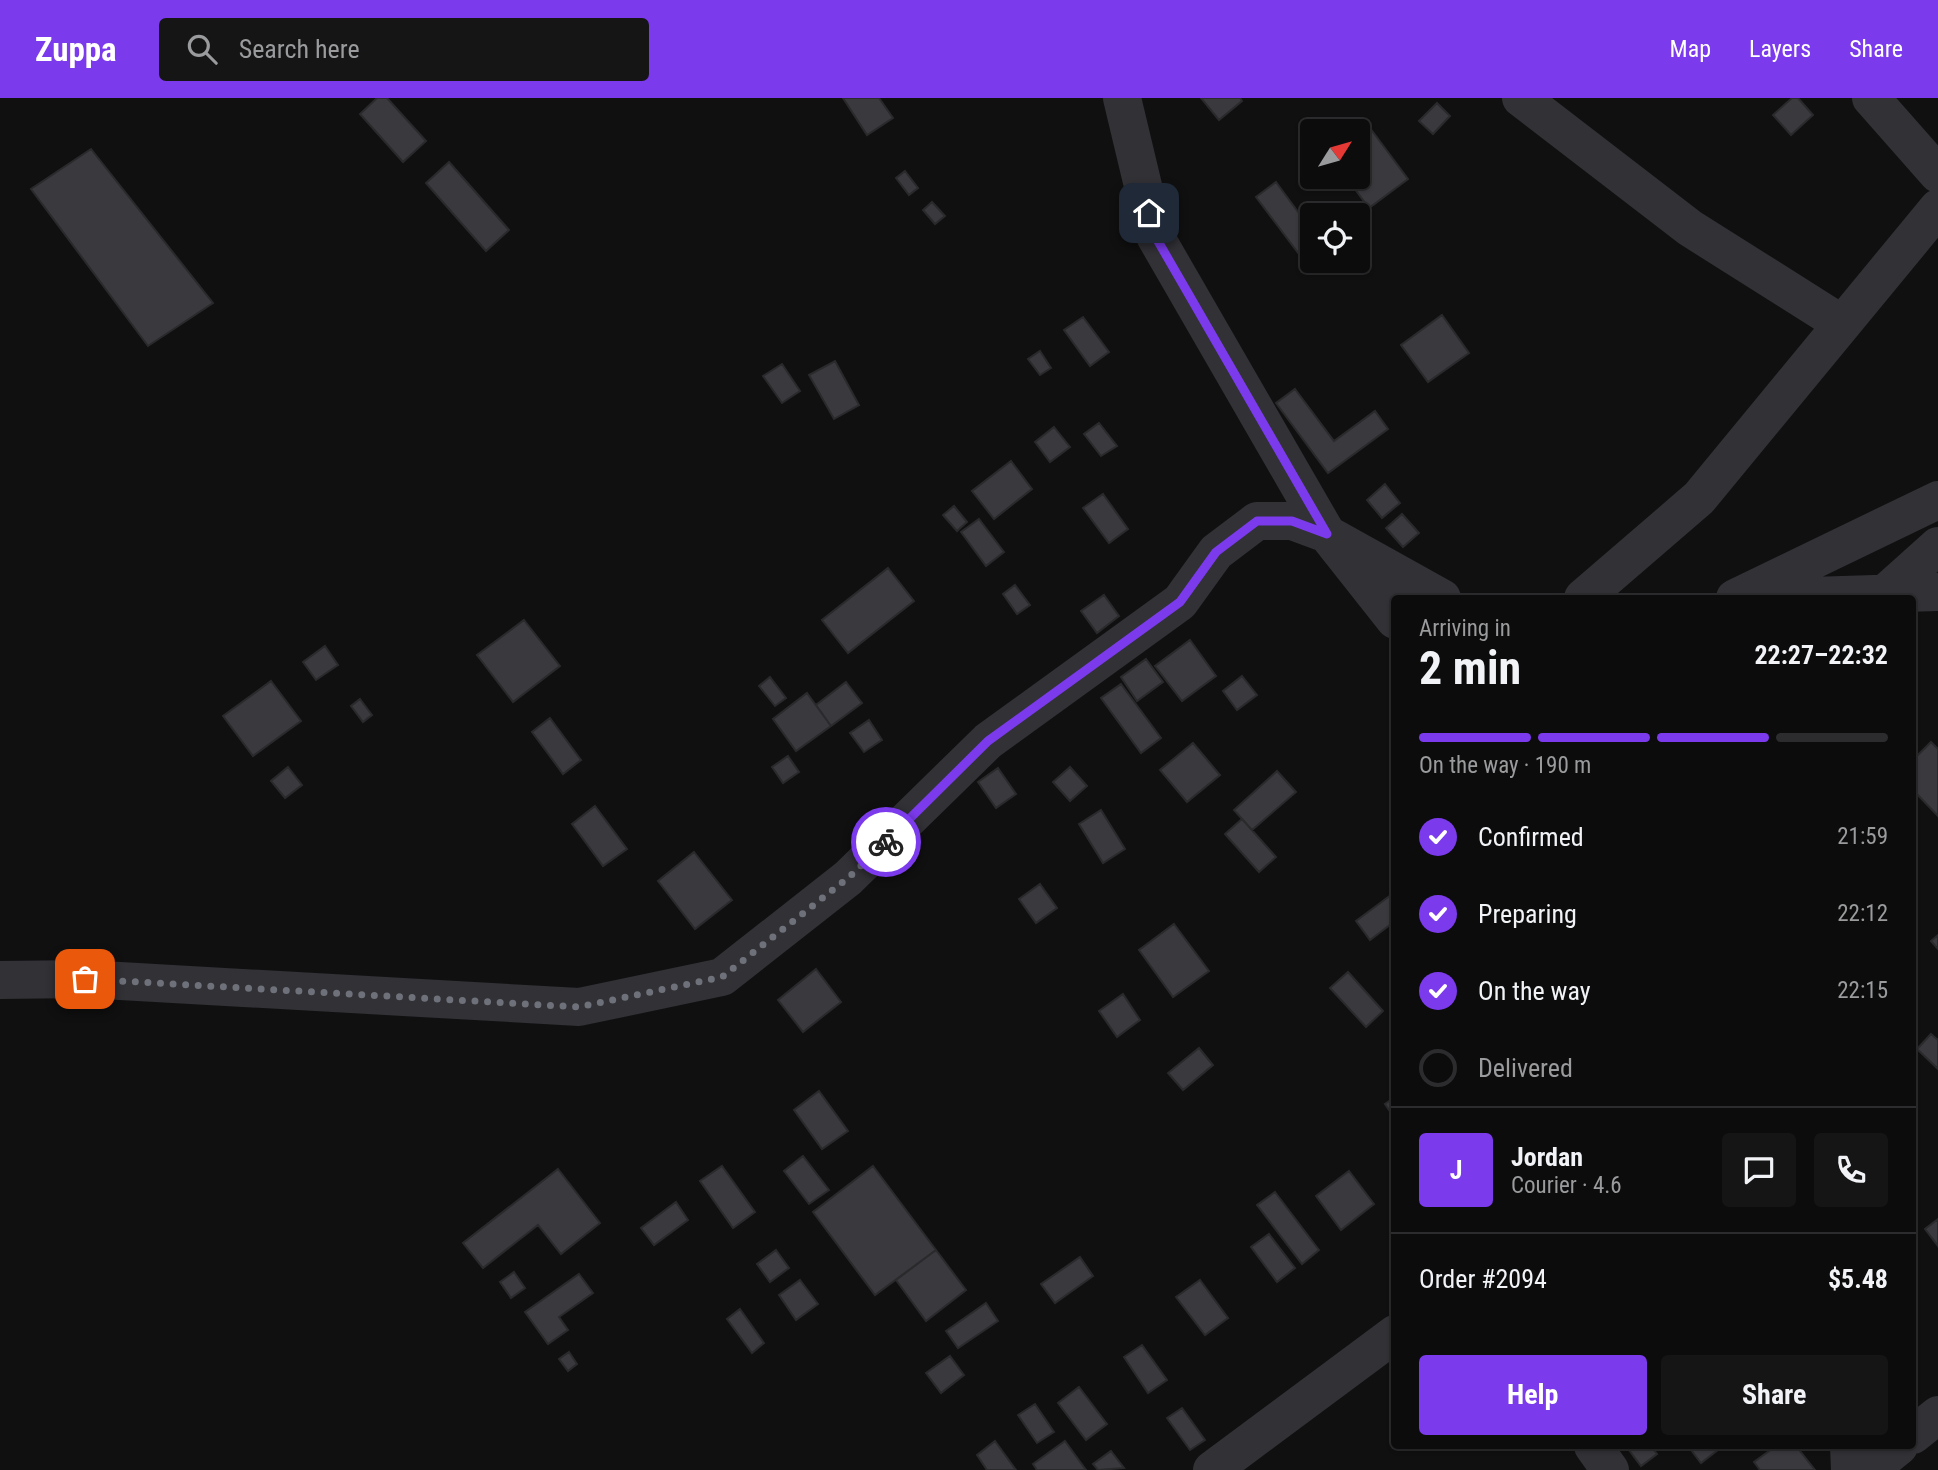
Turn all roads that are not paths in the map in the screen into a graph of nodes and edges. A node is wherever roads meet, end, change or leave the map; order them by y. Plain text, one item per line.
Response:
1 (1122, 98) edge
2 (1521, 98) edge
3 (1871, 98) edge
4 (1938, 173) edge
5 (1938, 208) edge
6 (1842, 324) junction
7 (1938, 500) edge
8 (1327, 534) junction
9 (1938, 546) edge
10 (1938, 592) edge
11 (1437, 595) edge
12 (1586, 595) edge
13 (1741, 595) edge
14 (1883, 595) edge
15 (1896, 595) edge
16 (1391, 615) edge
17 (0, 980) edge
18 (1391, 1337) edge
19 (1938, 1415) edge
20 (1916, 1433) edge
21 (1594, 1449) edge
22 (1849, 1449) edge
23 (1895, 1449) edge
24 (1212, 1470) edge
25 (1611, 1470) edge
26 (1850, 1470) edge
27 (1870, 1470) edge

1 - 8 street
2 - 6 street
3 - 4 street
5 - 6 street
6 - 12 street
7 - 13 street
8 - 11 street
8 - 16 street
8 - 17 street
9 - 14 street
10 - 15 street
18 - 24 street
19 - 20 street
21 - 25 street
22 - 26 street
23 - 27 street

